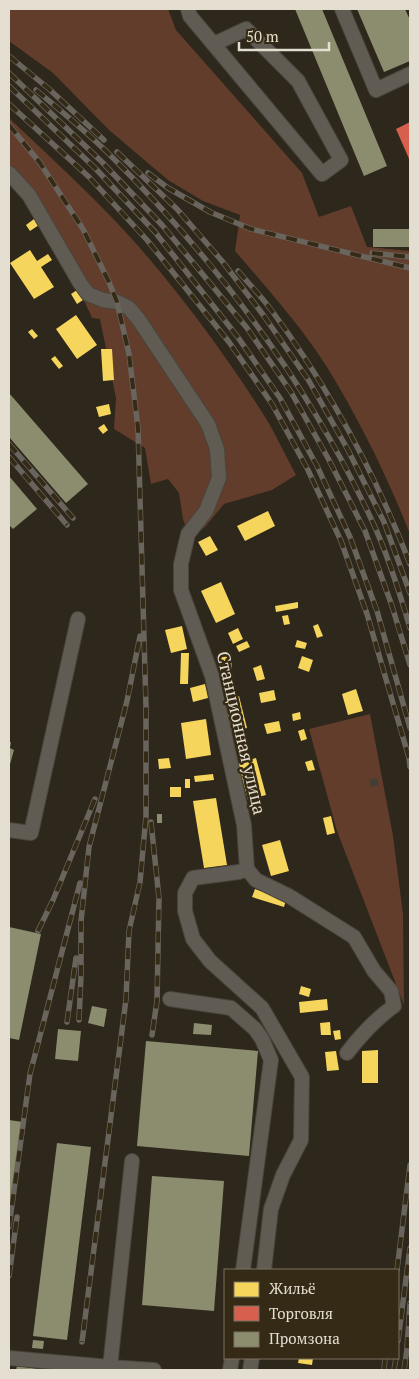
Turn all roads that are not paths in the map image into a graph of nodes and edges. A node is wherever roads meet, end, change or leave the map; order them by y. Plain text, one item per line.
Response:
1 (188, 9) edge
2 (342, 9) edge
3 (214, 44) junction
4 (410, 74) edge
5 (9, 173) edge
6 (78, 618) dead end
7 (9, 830) edge
8 (247, 869) junction
9 (170, 999) dead end
10 (347, 1053) dead end
11 (132, 1161) dead end
12 (243, 1269) edge
13 (264, 1269) edge
14 (10, 1362) edge
15 (110, 1367) junction
16 (154, 1370) edge

1 - 3 street
2 - 4 street
3 - 3 street
5 - 8 street, Станционная улица
6 - 7 street
8 - 10 street
8 - 13 street
9 - 12 street
11 - 15 street
14 - 15 street
15 - 16 street

